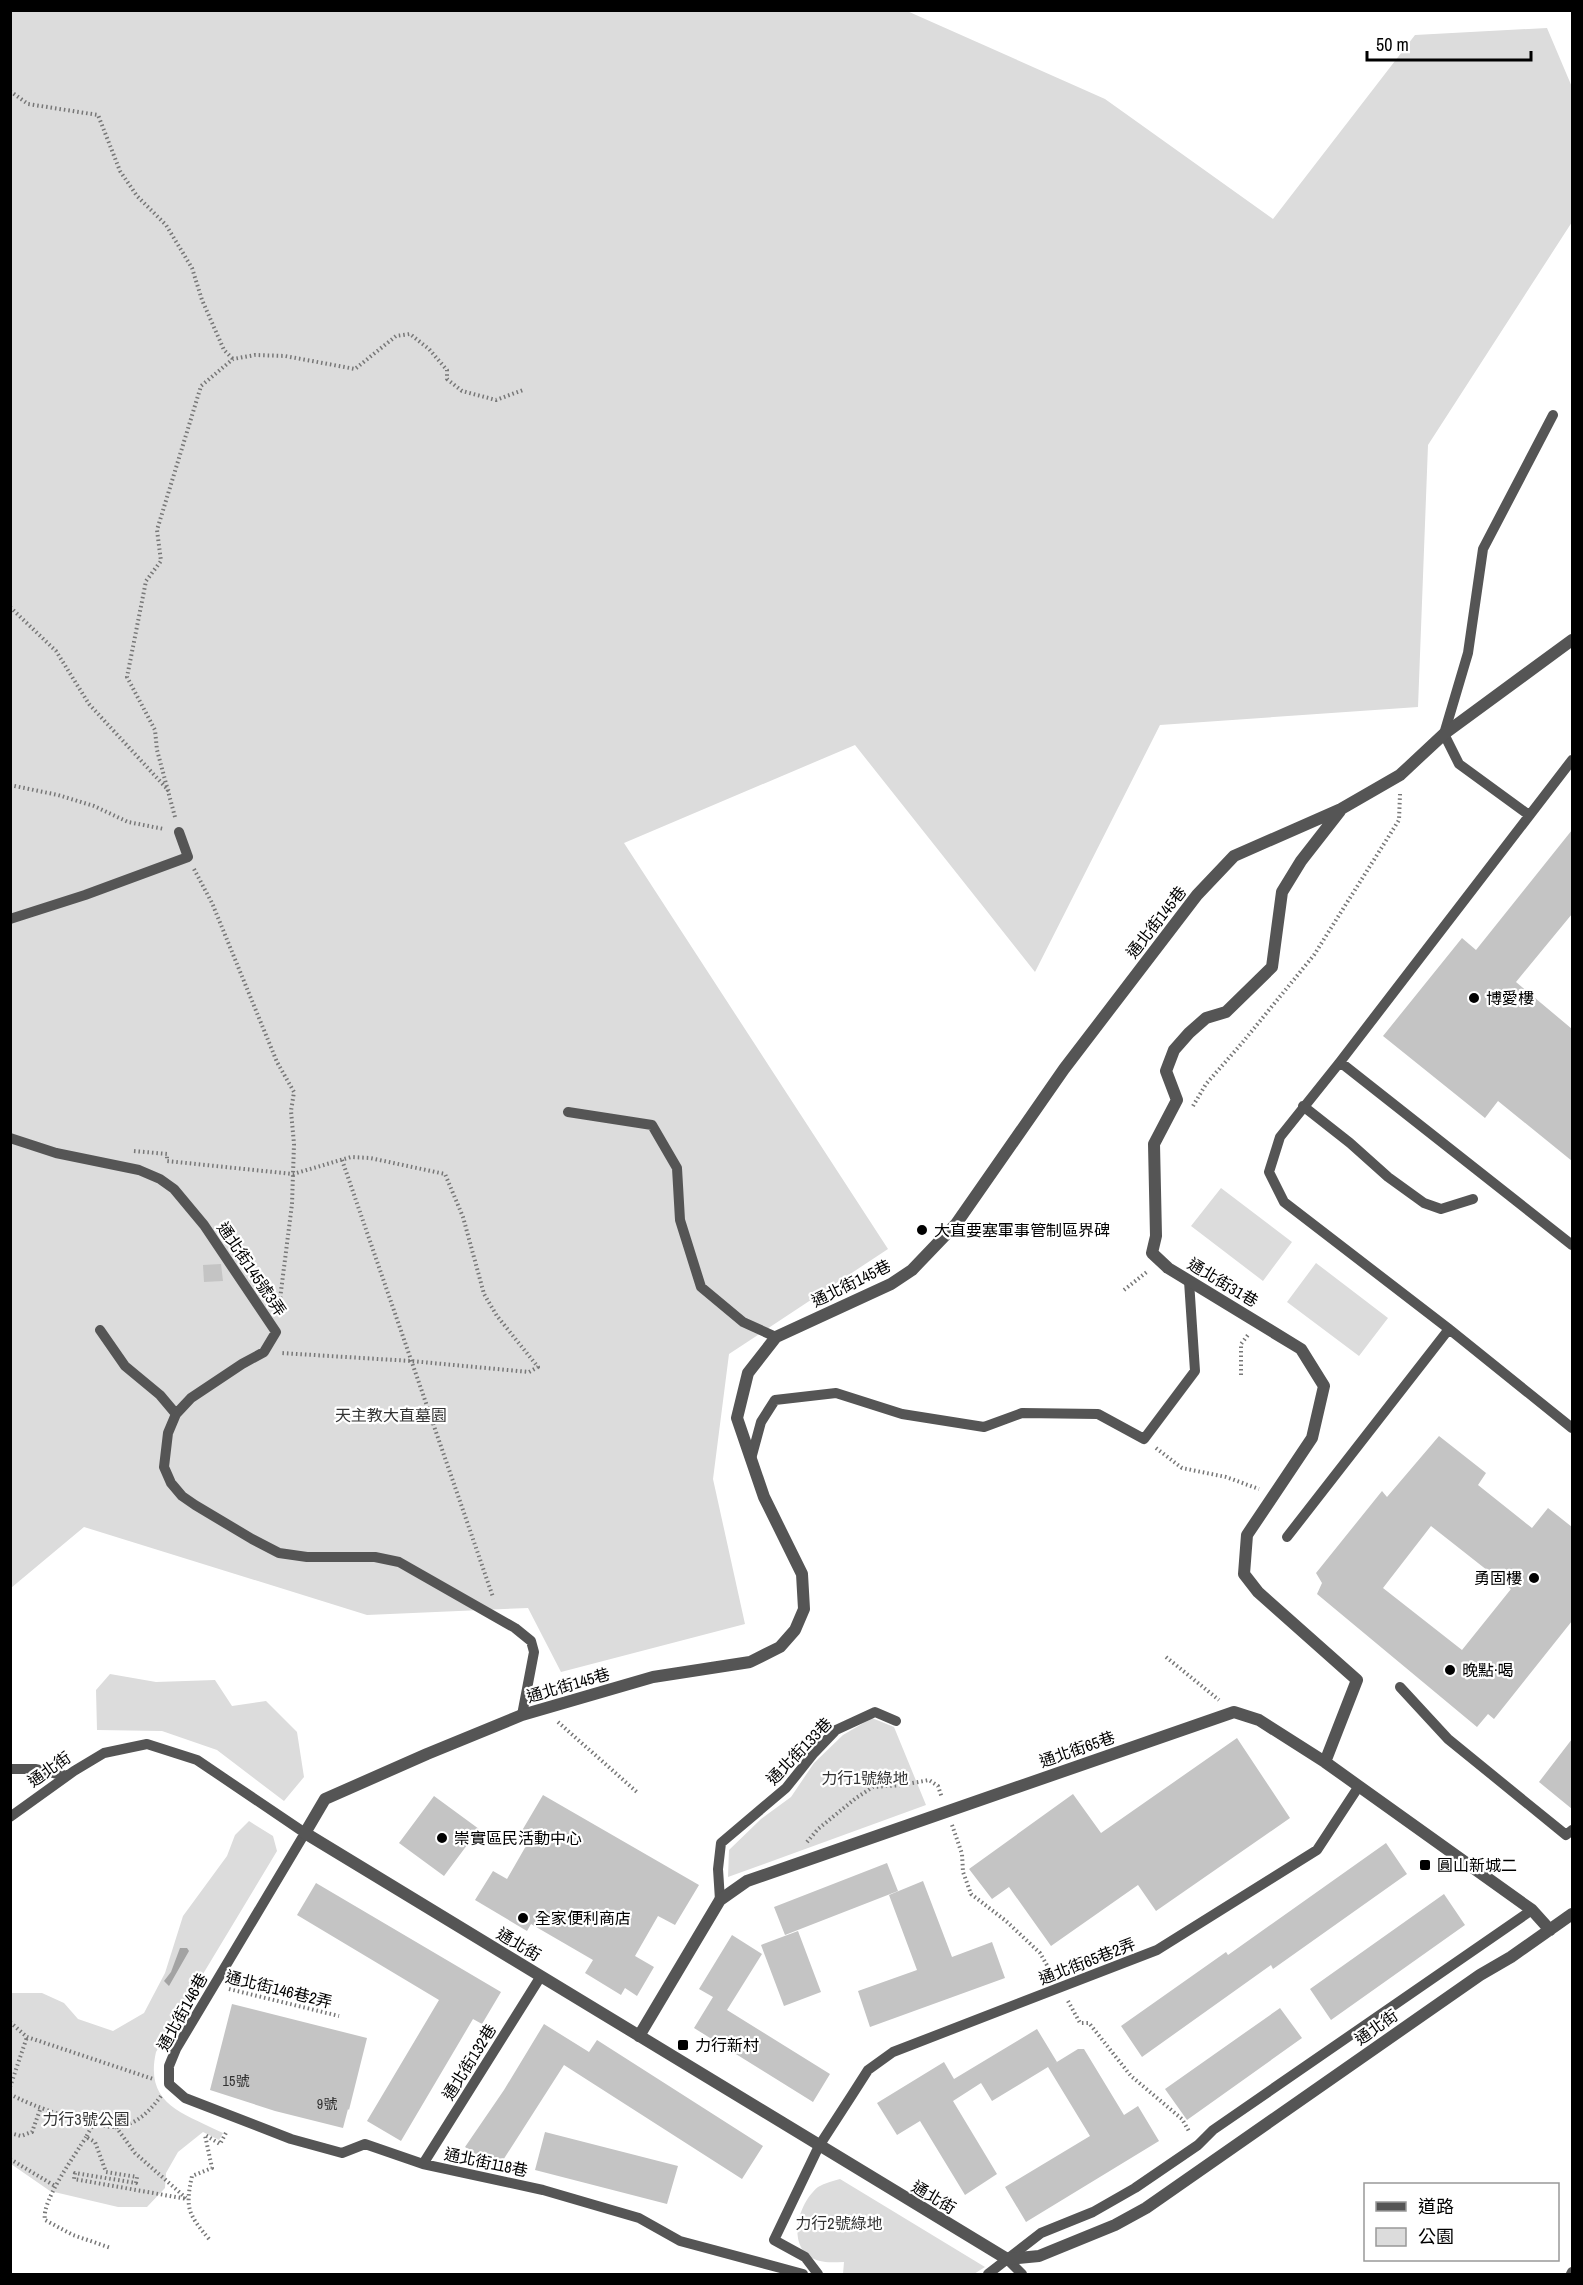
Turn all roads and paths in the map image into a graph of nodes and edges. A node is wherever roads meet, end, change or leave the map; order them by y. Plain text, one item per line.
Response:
1 (10, 91) edge
2 (233, 359) junction
3 (523, 390) dead end
4 (1553, 415) dead end
5 (10, 607) edge
6 (1572, 640) edge
7 (1444, 734) junction
8 (1572, 760) edge
9 (1400, 775) junction
10 (10, 785) edge
11 (169, 792) junction
12 (1341, 809) junction
13 (1529, 815) junction
14 (179, 832) junction
15 (188, 857) junction
16 (10, 919) edge
17 (1340, 1062) junction
18 (1303, 1106) junction
19 (568, 1112) dead end
20 (1189, 1113) dead end
21 (10, 1138) edge
22 (123, 1150) dead end
23 (342, 1160) junction
24 (293, 1174) junction
25 (1473, 1199) dead end
26 (1572, 1245) edge
27 (1158, 1259) junction
28 (1189, 1281) junction
29 (1124, 1290) dead end
30 (1258, 1322) junction
31 (1449, 1329) junction
32 (100, 1330) dead end
33 (276, 1332) junction
34 (776, 1337) junction
35 (264, 1352) junction
36 (411, 1361) junction
37 (1241, 1375) dead end
38 (176, 1414) junction
39 (1572, 1428) edge
40 (1144, 1439) junction
41 (751, 1459) junction
42 (1274, 1495) junction
43 (1287, 1537) dead end
44 (501, 1620) junction
45 (1166, 1658) dead end
46 (1400, 1687) dead end
47 (544, 1709) junction
48 (1234, 1712) junction
49 (522, 1716) junction
50 (896, 1722) dead end
51 (1325, 1762) junction
52 (10, 1769) edge
53 (67, 1776) junction
54 (1359, 1786) junction
55 (638, 1793) dead end
56 (947, 1811) junction
57 (10, 1816) edge
58 (1572, 1830) edge
59 (305, 1833) junction
60 (805, 1845) dead end
61 (720, 1900) junction
62 (1532, 1910) junction
63 (1572, 1914) edge
64 (1550, 1930) junction
65 (541, 1976) junction
66 (214, 1985) junction
67 (1060, 1988) junction
68 (339, 2016) dead end
69 (10, 2022) edge
70 (639, 2036) junction
71 (27, 2037) junction
72 (169, 2084) junction
73 (10, 2087) edge
74 (10, 2094) edge
75 (41, 2107) junction
76 (234, 2116) junction
77 (94, 2123) junction
78 (116, 2127) junction
79 (10, 2133) edge
80 (86, 2137) junction
81 (1198, 2145) junction
82 (819, 2146) junction
83 (10, 2159) edge
84 (423, 2164) junction
85 (55, 2186) junction
86 (187, 2199) junction
87 (209, 2239) dead end
88 (111, 2248) dead end
89 (1007, 2259) junction
90 (803, 2274) edge
91 (818, 2274) edge
92 (988, 2274) edge
93 (1022, 2274) edge

1 - 2 path
2 - 3 path
2 - 11 path
4 - 7 lane
5 - 11 path
6 - 7 street, 通北街145巷
7 - 9 street, 通北街145巷
7 - 13 lane
8 - 13 lane
9 - 12 street, 通北街145巷
9 - 20 path
10 - 14 path
11 - 14 path
12 - 27 street
12 - 34 street, 通北街145巷
13 - 17 lane
14 - 15 lane
15 - 16 lane
15 - 24 path
17 - 18 lane
17 - 26 lane
18 - 25 lane
18 - 31 lane
19 - 34 lane
21 - 33 lane, 通北街145號3弄
22 - 24 path
23 - 24 path
23 - 36 path
23 - 36 path
24 - 33 path
27 - 28 street, 通北街31巷
27 - 29 path
28 - 30 street, 通北街31巷
28 - 40 lane
30 - 37 path
30 - 42 street, 通北街31巷
31 - 39 lane
31 - 43 lane
32 - 38 lane
33 - 35 lane, 通北街145號3弄
34 - 41 street, 通北街145巷
35 - 36 path
35 - 38 lane, 通北街145號3弄
36 - 44 path
38 - 44 lane, 通北街145號3弄
40 - 41 lane
40 - 42 path
41 - 47 street, 通北街145巷
42 - 51 street, 通北街31巷
44 - 49 lane, 通北街145號3弄
45 - 48 path
46 - 58 lane
47 - 49 street, 通北街145巷
47 - 55 path
48 - 51 street
48 - 56 street, 通北街65巷
49 - 59 street, 通北街145巷
50 - 61 lane, 通北街133巷
51 - 54 street
52 - 53 lane
53 - 57 lane, 通北街
53 - 59 lane, 通北街
54 - 62 street
54 - 67 lane, 通北街65巷2弄
56 - 60 path
56 - 61 street, 通北街65巷
56 - 67 path
59 - 65 street, 通北街
59 - 66 lane, 通北街146巷
61 - 70 street, 通北街65巷
62 - 64 street
62 - 81 lane, 通北街
63 - 64 street, 通北街
64 - 89 street, 通北街
65 - 70 street, 通北街
65 - 84 lane, 通北街132巷
66 - 68 path, 通北街146巷2弄
66 - 72 lane, 通北街146巷
67 - 81 path
67 - 82 lane, 通北街65巷2弄
69 - 71 path
70 - 82 street, 通北街
71 - 72 path
71 - 73 path
72 - 76 lane, 通北街118巷
72 - 78 path
74 - 75 path
75 - 77 path
75 - 79 path
76 - 84 lane, 通北街118巷
76 - 86 path
77 - 78 path
77 - 80 path
78 - 86 path
80 - 85 path
80 - 86 path
81 - 89 lane, 通北街
82 - 89 street, 通北街
82 - 91 lane
83 - 85 path
84 - 90 lane, 通北街118巷
85 - 88 path
86 - 87 path
89 - 92 lane
89 - 93 lane

